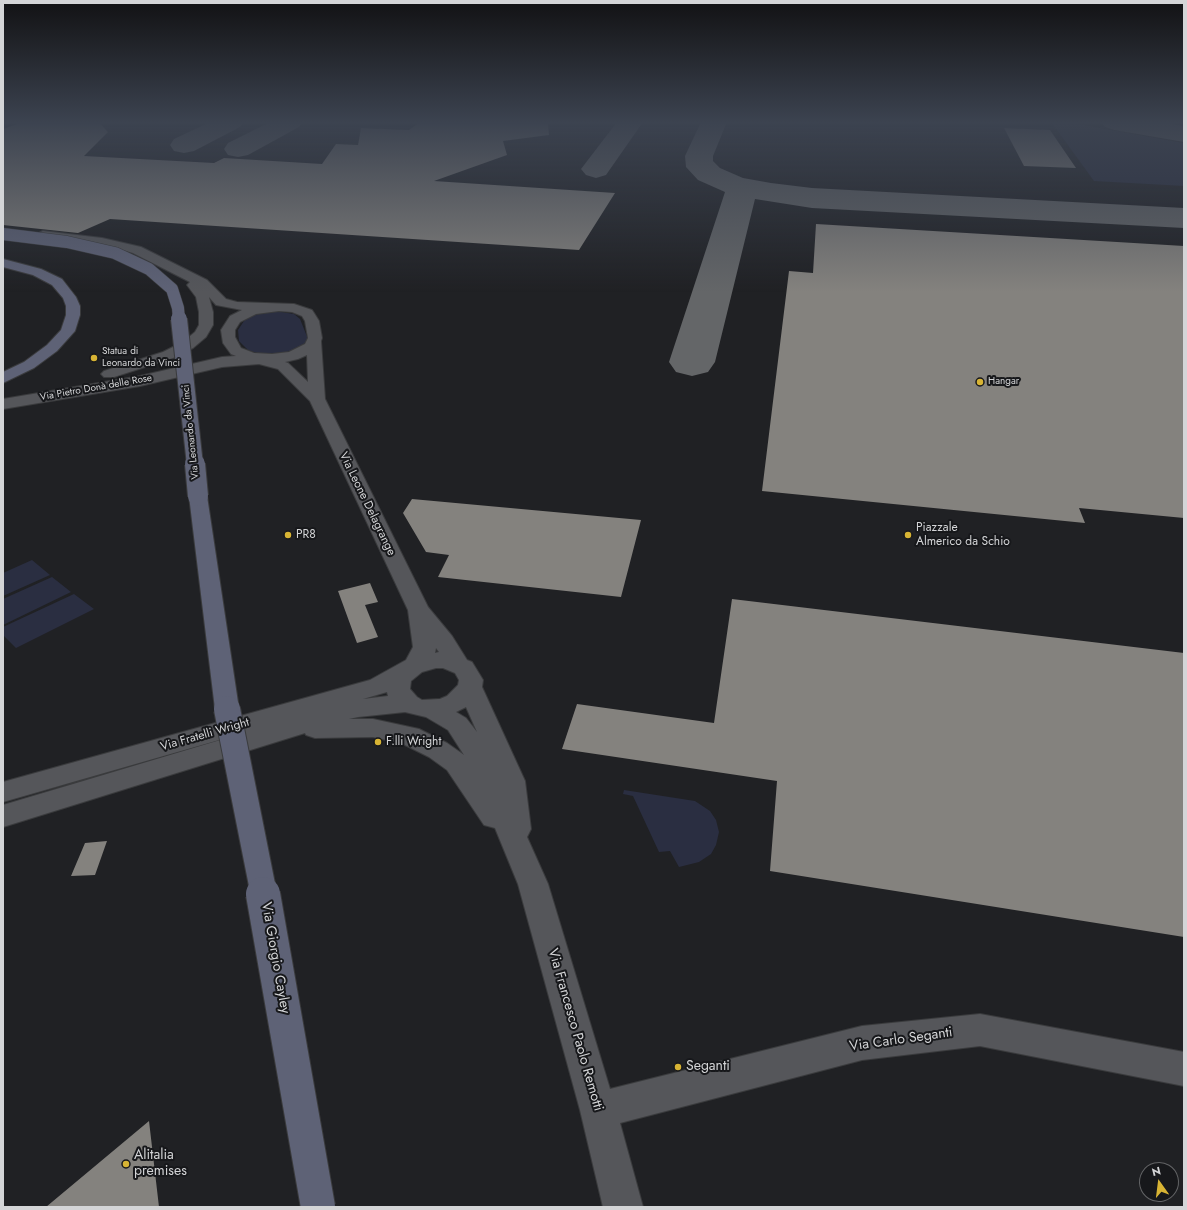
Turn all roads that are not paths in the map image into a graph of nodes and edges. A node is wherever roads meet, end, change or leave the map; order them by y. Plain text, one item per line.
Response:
1 (3, 234) edge
2 (3, 263) edge
3 (3, 272) edge
4 (207, 295) junction
5 (273, 307) junction
6 (73, 315) junction
7 (314, 342) junction
8 (260, 359) junction
9 (3, 378) edge
10 (317, 398) junction
11 (3, 400) edge
12 (3, 404) edge
13 (418, 609) junction
14 (457, 664) junction
15 (410, 669) junction
16 (470, 687) junction
17 (419, 706) junction
18 (227, 709) joint
19 (280, 733) junction
20 (58, 788) junction
21 (3, 792) edge
22 (3, 816) edge
23 (521, 855) junction
24 (1184, 1069) edge
25 (598, 1110) junction
26 (318, 1207) edge
27 (623, 1207) edge

1 - 4 street, bridge
1 - 18 main road, Via Leonardo da Vinci, bridge
2 - 6 main road
3 - 6 main road
4 - 5 street
4 - 11 street
5 - 7 street
5 - 8 street
6 - 9 main road
7 - 8 street
7 - 10 street, Via Leone Delagrange
8 - 10 street, Via Leone Delagrange
8 - 12 street, Via Pietro Donà delle Rose
10 - 13 street, Via Leone Delagrange
13 - 14 street, Via Leone Delagrange
13 - 15 street, Via Leone Delagrange
14 - 15 street
14 - 16 street
15 - 17 street
15 - 20 street, Via Fratelli Wright
16 - 17 street
16 - 23 street, Via Francesco Paolo Remotti
17 - 19 street, Via Fratelli Wright
17 - 23 street, Via Francesco Paolo Remotti
18 - 26 main road, Via Giorgio Cayley, bridge
19 - 20 street, Via Fratelli Wright
19 - 23 street, Via Fratelli Wright
20 - 21 street, Via Fratelli Wright
20 - 22 street, Via Fratelli Wright
23 - 25 street, Via Francesco Paolo Remotti
24 - 25 street, Via Carlo Seganti
25 - 27 street, Via Francesco Paolo Remotti

